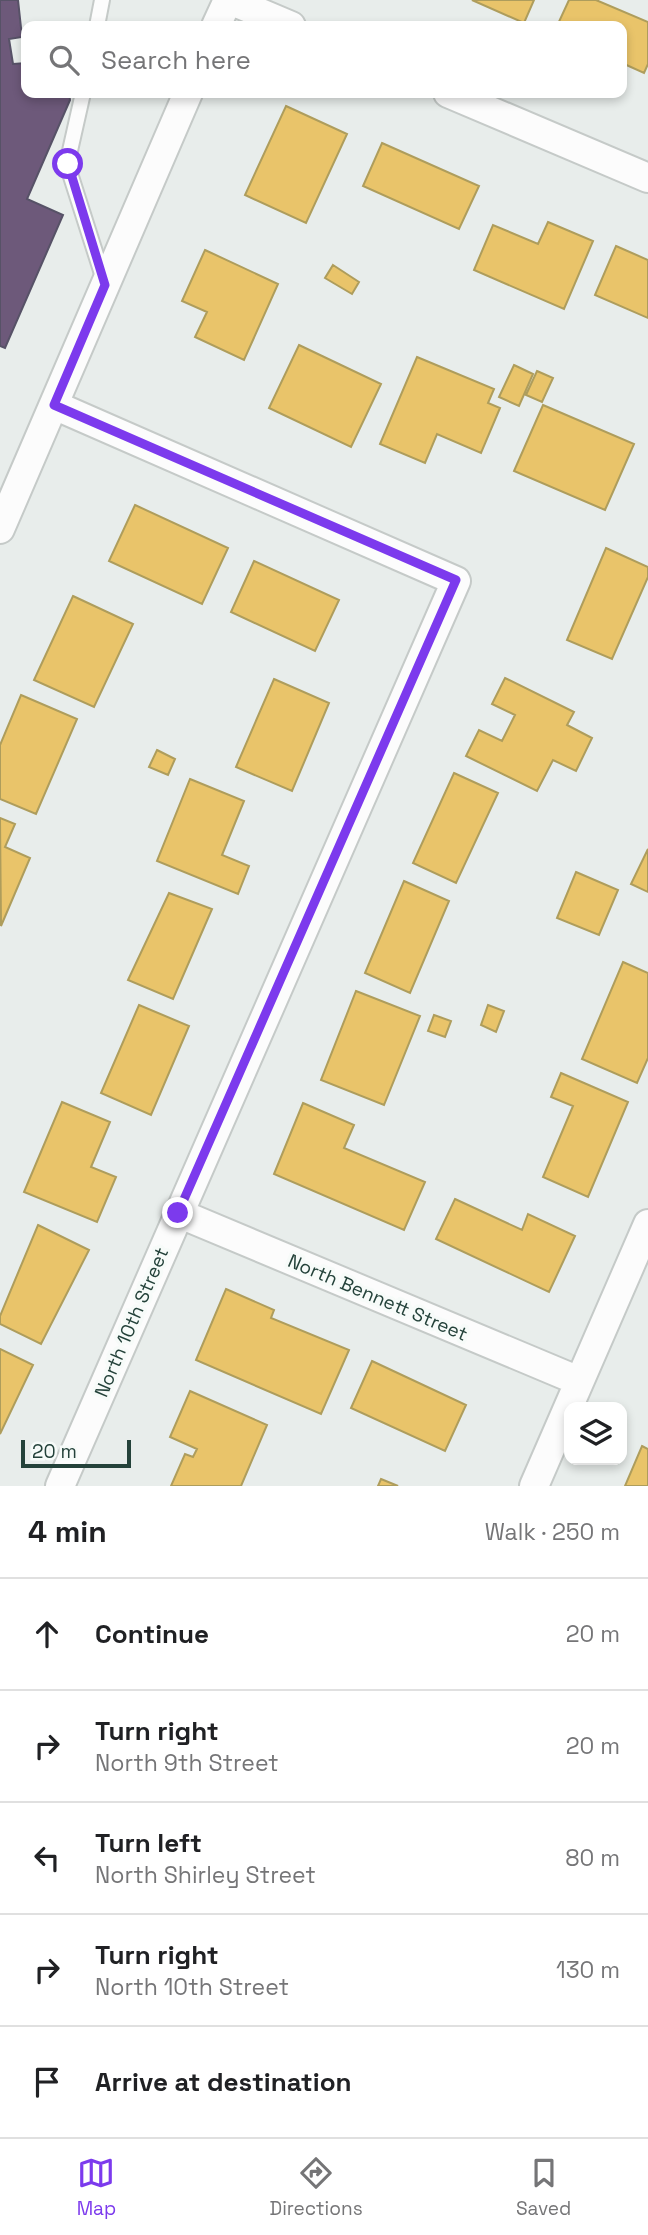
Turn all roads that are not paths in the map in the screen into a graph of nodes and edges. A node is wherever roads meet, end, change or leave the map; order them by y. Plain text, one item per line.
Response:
1 (102, 0) edge
2 (229, 0) edge
3 (98, 21) edge
4 (218, 21) edge
5 (279, 21) edge
6 (82, 98) edge
7 (186, 98) edge
8 (459, 98) edge
9 (648, 178) edge
10 (105, 285) junction
11 (54, 405) junction
12 (0, 529) edge
13 (178, 1213) junction
14 (648, 1224) edge
15 (579, 1381) junction
16 (60, 1486) edge
17 (534, 1486) edge

1 - 3 lane
2 - 4 street
2 - 5 street
6 - 10 lane
7 - 10 street
8 - 9 street
10 - 11 street
11 - 12 street
11 - 13 street, North 10th Street
13 - 15 street, North Bennett Street
13 - 16 street, North 10th Street
14 - 15 street
15 - 17 street

